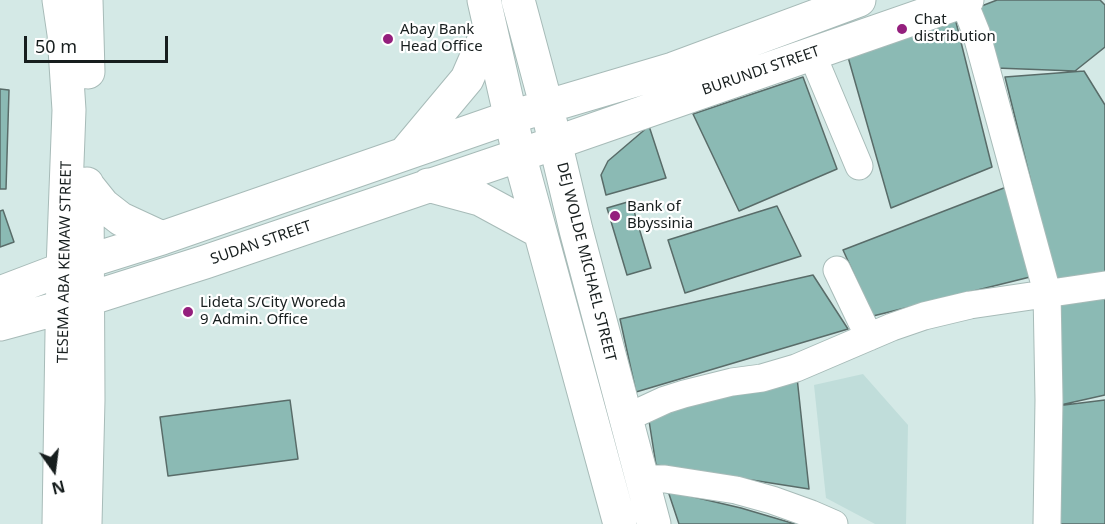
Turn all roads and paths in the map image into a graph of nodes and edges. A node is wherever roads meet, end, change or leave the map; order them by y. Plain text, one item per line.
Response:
1 (59, 0) edge
2 (86, 0) edge
3 (518, 0) edge
4 (859, 0) edge
5 (965, 0) edge
6 (487, 13) edge
7 (812, 54) junction
8 (547, 108) junction
9 (511, 117) junction
10 (555, 143) junction
11 (406, 152) junction
12 (519, 154) junction
13 (373, 164) junction
14 (859, 166) dead end
15 (87, 185) junction
16 (428, 185) junction
17 (392, 198) junction
18 (539, 231) junction
19 (162, 238) junction
20 (75, 265) junction
21 (837, 270) dead end
22 (1105, 285) edge
23 (1047, 292) junction
24 (75, 302) junction
25 (1, 313) edge
26 (869, 337) junction
27 (63, 360) junction
28 (626, 418) junction
29 (643, 479) junction
30 (59, 524) edge
31 (85, 524) edge
32 (620, 524) edge
33 (654, 524) edge
34 (834, 524) edge
35 (1047, 524) edge

1 - 20 main road, TESEMA ABA KEMAW STREET
2 - 15 main road, TESEMA ABA KEMAW STREET
3 - 8 main road, DEJ WOLDE MICHAEL STREET
4 - 8 main road, BURUNDI STREET
5 - 7 main road, BURUNDI STREET
5 - 23 street
6 - 9 main road
6 - 11 main road
7 - 10 main road, BURUNDI STREET
7 - 14 street
8 - 9 main road, BURUNDI STREET
8 - 10 main road, DEJ WOLDE MICHAEL STREET
9 - 11 main road
9 - 12 main road
10 - 12 main road, BURUNDI STREET
10 - 28 main road, DEJ WOLDE MICHAEL STREET
11 - 13 main road
12 - 16 main road, SUDAN STREET
12 - 18 main road
13 - 17 main road
13 - 19 main road
15 - 19 main road
15 - 20 main road, TESEMA ABA KEMAW STREET
16 - 17 main road, SUDAN STREET
16 - 18 main road
17 - 24 main road, SUDAN STREET
18 - 32 main road
19 - 20 main road
20 - 24 main road, TESEMA ABA KEMAW STREET
20 - 25 main road
21 - 26 street
22 - 23 street
23 - 26 street
23 - 35 street
24 - 25 main road, SUDAN STREET
24 - 27 main road, TESEMA ABA KEMAW STREET
24 - 31 main road, TESEMA ABA KEMAW STREET
25 - 27 main road
26 - 28 street
27 - 30 main road, TESEMA ABA KEMAW STREET
28 - 29 main road, DEJ WOLDE MICHAEL STREET
29 - 33 main road, DEJ WOLDE MICHAEL STREET
29 - 34 street

